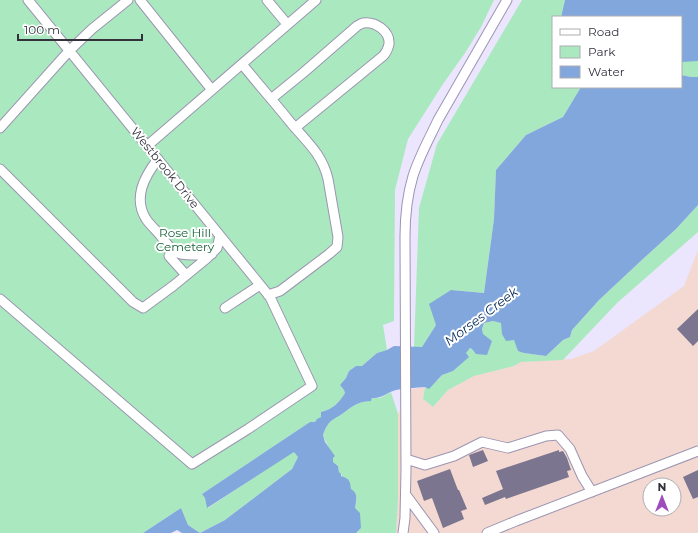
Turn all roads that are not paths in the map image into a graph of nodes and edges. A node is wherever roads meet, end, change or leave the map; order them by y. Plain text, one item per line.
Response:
1 (28, 0) edge
2 (128, 0) edge
3 (140, 0) edge
4 (267, 0) edge
5 (316, 0) edge
6 (506, 0) edge
7 (287, 24) junction
8 (70, 51) junction
9 (242, 64) junction
10 (212, 90) junction
11 (271, 99) junction
12 (0, 128) edge
13 (295, 128) junction
14 (147, 146) junction
15 (158, 159) junction
16 (0, 169) edge
17 (220, 236) junction
18 (175, 251) junction
19 (212, 254) junction
20 (186, 276) junction
21 (260, 285) junction
22 (268, 295) junction
23 (0, 299) edge
24 (225, 308) dead end
25 (698, 451) edge
26 (406, 459) junction
27 (592, 492) junction
28 (406, 495) junction
29 (403, 533) edge
30 (434, 533) edge
31 (487, 533) edge

1 - 8 lane, Westbrook Drive
2 - 8 lane
3 - 10 lane
4 - 7 lane
5 - 7 lane
6 - 26 lane
7 - 9 lane
8 - 12 lane
8 - 14 lane, Westbrook Drive
9 - 10 lane
9 - 11 lane
10 - 14 lane
11 - 13 lane
11 - 13 lane
13 - 22 lane
14 - 15 lane, Westbrook Drive
15 - 17 lane, Westbrook Drive
15 - 18 lane
16 - 20 lane
17 - 19 lane
17 - 21 lane, Westbrook Drive
18 - 19 lane
18 - 20 lane
19 - 20 lane
21 - 22 lane, Westbrook Drive
21 - 24 lane
22 - 23 lane, Westbrook Drive
25 - 27 lane
26 - 27 lane
26 - 28 lane
27 - 31 lane
28 - 29 lane
28 - 30 lane

